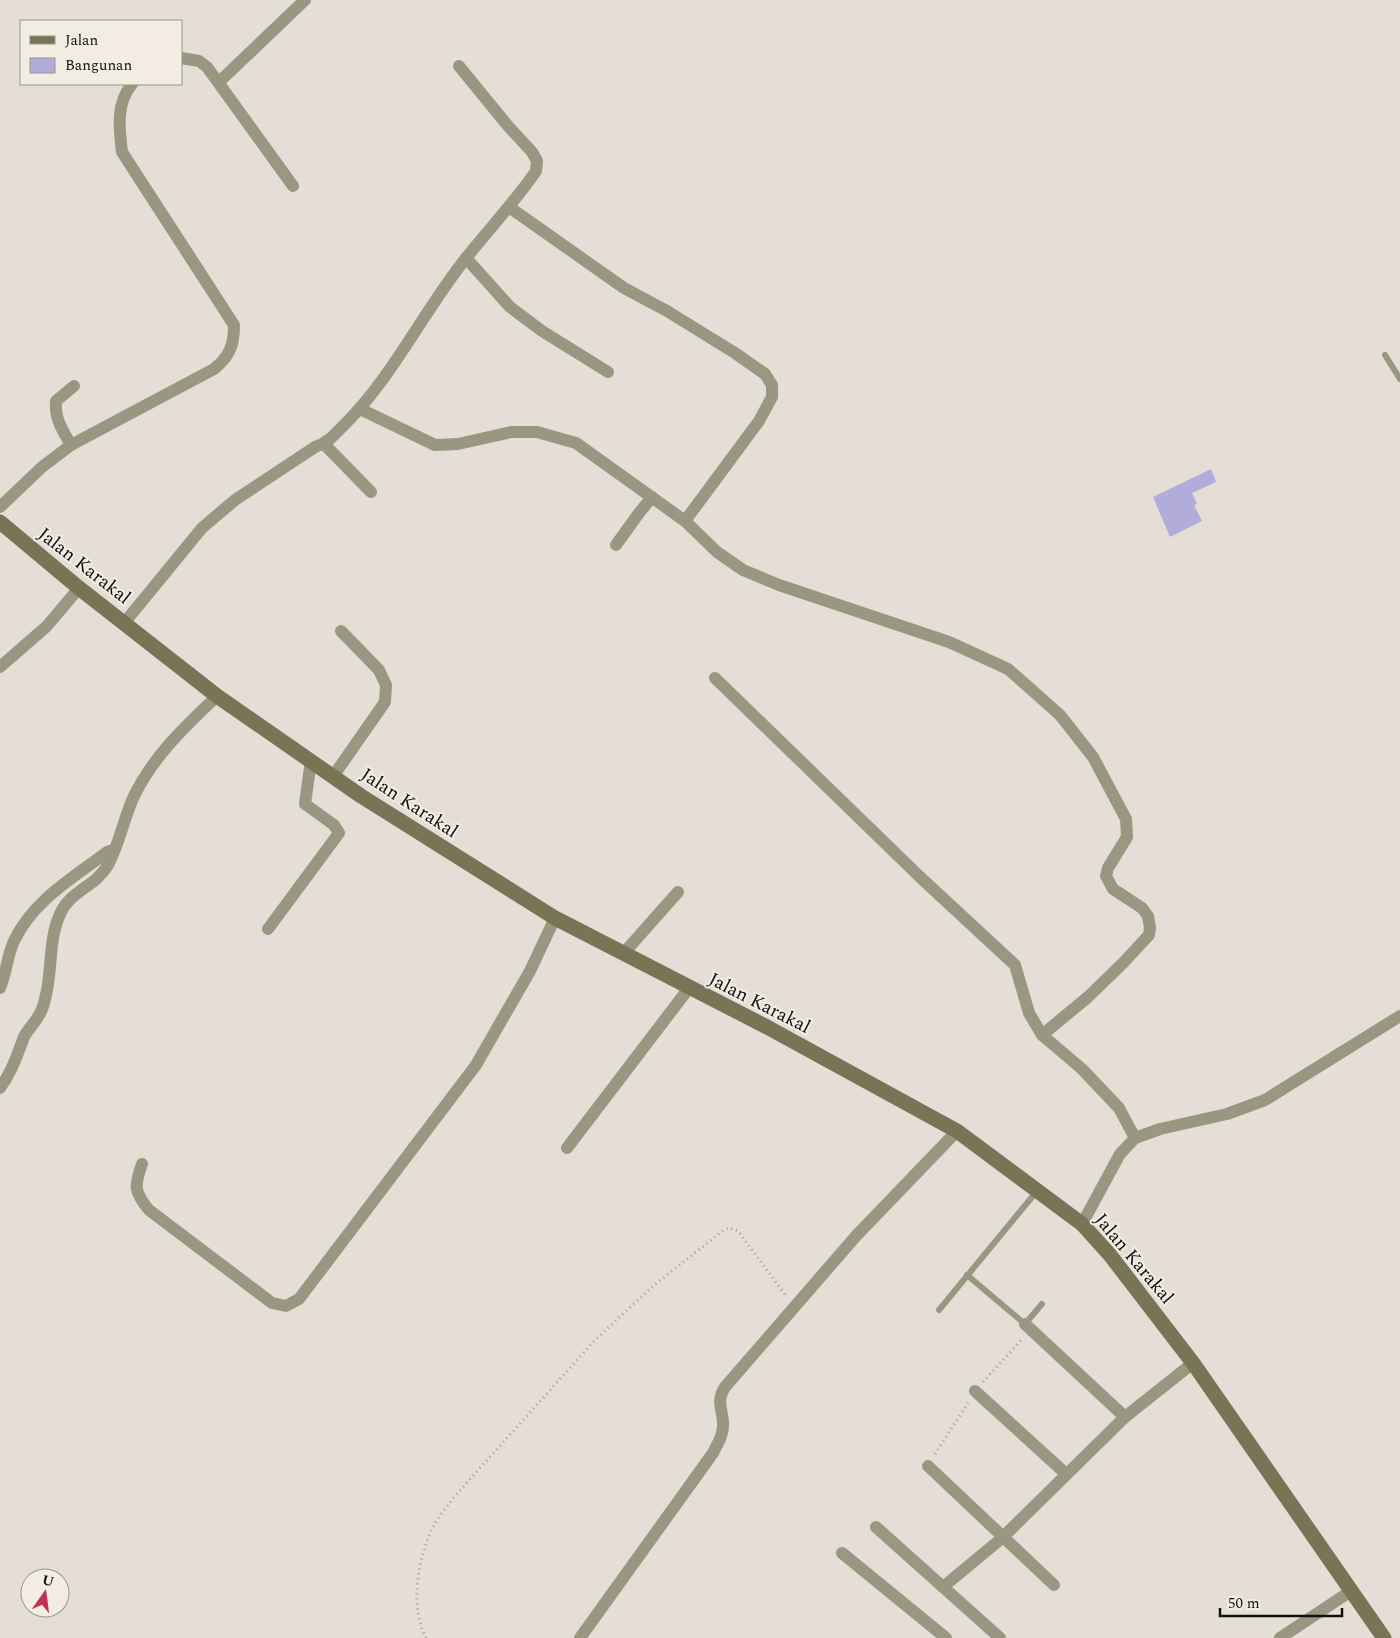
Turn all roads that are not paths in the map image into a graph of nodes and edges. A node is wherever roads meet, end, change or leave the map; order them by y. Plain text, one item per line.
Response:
1 (305, 0) edge
2 (182, 58) edge
3 (459, 66) dead end
4 (218, 82) junction
5 (131, 85) edge
6 (292, 186) dead end
7 (509, 207) junction
8 (466, 258) junction
9 (1385, 355) dead end
10 (608, 372) dead end
11 (1400, 378) edge
12 (74, 386) dead end
13 (360, 409) junction
14 (324, 444) junction
15 (71, 445) junction
16 (371, 492) dead end
17 (652, 497) junction
18 (0, 507) edge
19 (685, 521) junction
20 (0, 522) edge
21 (616, 545) dead end
22 (79, 588) junction
23 (125, 622) junction
24 (341, 632) dead end
25 (0, 666) edge
26 (715, 678) dead end
27 (217, 696) junction
28 (311, 760) junction
29 (334, 775) junction
30 (114, 850) junction
31 (678, 892) dead end
32 (555, 918) junction
33 (268, 929) dead end
34 (622, 954) junction
35 (0, 988) edge
36 (689, 988) junction
37 (1400, 1016) edge
38 (1042, 1035) junction
39 (0, 1088) edge
40 (957, 1130) junction
41 (1135, 1138) junction
42 (567, 1148) dead end
43 (142, 1164) dead end
44 (1038, 1190) junction
45 (1082, 1224) junction
46 (967, 1275) junction
47 (1042, 1304) dead end
48 (939, 1310) dead end
49 (1028, 1326) junction
50 (1193, 1363) junction
51 (975, 1391) road end
52 (1125, 1417) junction
53 (928, 1466) road end
54 (1065, 1473) junction
55 (876, 1527) dead end
56 (1002, 1538) junction
57 (842, 1553) dead end
58 (1054, 1585) dead end
59 (943, 1587) junction
60 (1351, 1591) junction
61 (580, 1638) edge
62 (946, 1638) edge
63 (1000, 1638) edge
64 (1280, 1638) edge
65 (1384, 1638) edge

1 - 4 street
2 - 4 street
3 - 7 street
4 - 6 street
5 - 15 street
7 - 8 street
7 - 19 street
8 - 10 street
8 - 13 street
9 - 11 lane
12 - 15 street
13 - 14 street
13 - 17 street
14 - 16 street
14 - 23 street
15 - 18 street
17 - 19 street
17 - 21 street
19 - 38 street
20 - 22 main road, Jalan Karakal
22 - 23 main road, Jalan Karakal
22 - 25 street
23 - 27 main road, Jalan Karakal
24 - 29 street
26 - 38 street
27 - 28 main road, Jalan Karakal
27 - 30 street
28 - 29 main road, Jalan Karakal
28 - 33 street
29 - 32 main road, Jalan Karakal
30 - 35 street
30 - 39 street
31 - 34 street
32 - 34 main road, Jalan Karakal
32 - 43 street
34 - 36 main road, Jalan Karakal
36 - 40 main road, Jalan Karakal
36 - 42 street
37 - 41 street
38 - 41 street
40 - 44 main road, Jalan Karakal
40 - 61 street
41 - 45 street
44 - 45 main road, Jalan Karakal
44 - 46 lane
45 - 50 main road, Jalan Karakal
46 - 48 lane
46 - 49 lane
47 - 49 lane
49 - 52 street
50 - 52 street
50 - 60 main road, Jalan Karakal
51 - 54 street
52 - 54 street
53 - 56 street
54 - 56 street
55 - 59 street
56 - 58 street
56 - 59 street
57 - 62 street
59 - 63 street
60 - 64 street
60 - 65 main road, Jalan Karakal

